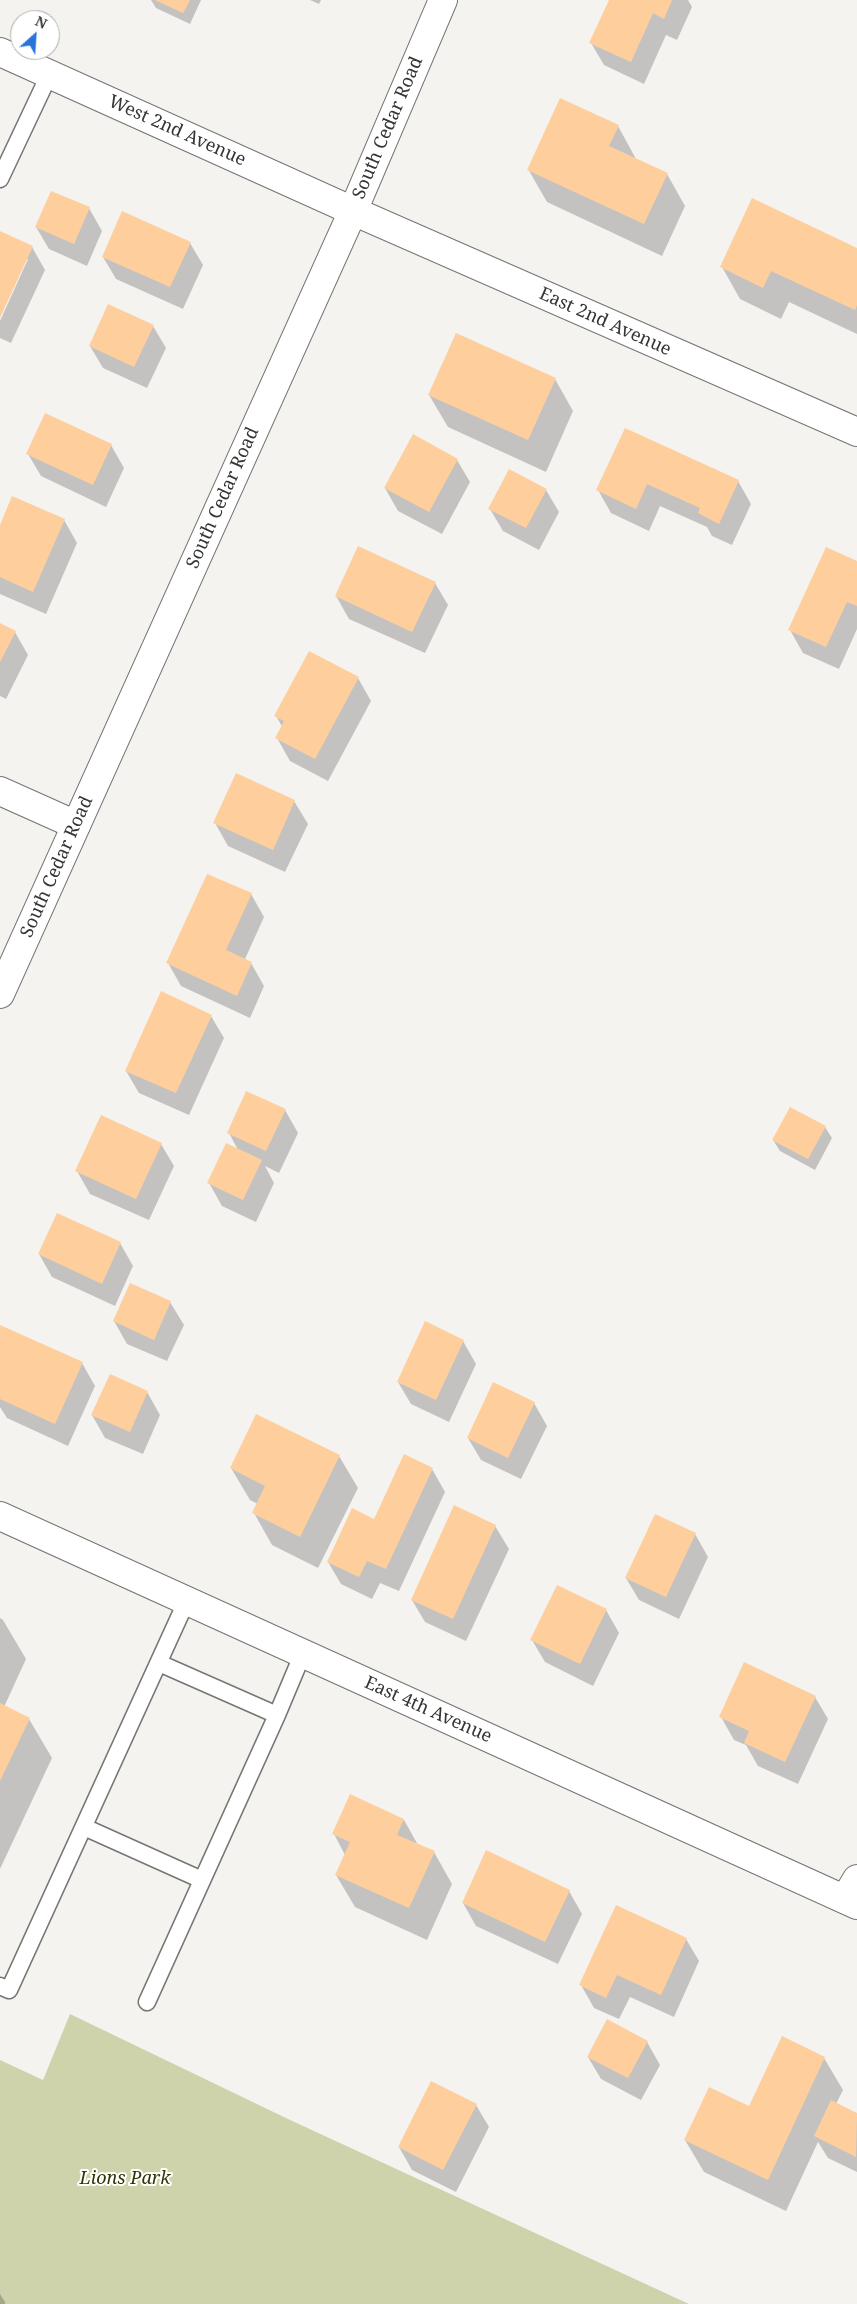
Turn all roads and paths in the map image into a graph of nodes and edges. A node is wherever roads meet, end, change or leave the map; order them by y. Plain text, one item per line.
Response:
1 (443, 0) edge
2 (0, 52) edge
3 (50, 73) junction
4 (0, 179) edge
5 (353, 211) junction
6 (857, 432) edge
7 (0, 791) edge
8 (76, 826) junction
9 (0, 994) edge
10 (0, 1516) edge
11 (187, 1600) junction
12 (303, 1654) junction
13 (159, 1663) junction
14 (277, 1714) junction
15 (84, 1827) junction
16 (202, 1880) junction
17 (853, 1894) edge
18 (0, 1986) edge
19 (147, 2002) dead end

1 - 5 street, South Cedar Road
2 - 3 street, West 2nd Avenue
3 - 4 lane
3 - 5 street, West 2nd Avenue
5 - 6 street, East 2nd Avenue
5 - 8 street, South Cedar Road
7 - 8 street
8 - 9 street, South Cedar Road
10 - 11 street, East 4th Avenue
11 - 12 street, East 4th Avenue
11 - 13 lane
12 - 14 lane
12 - 17 street, East 4th Avenue
13 - 14 lane
13 - 15 lane
14 - 16 lane
15 - 16 lane
15 - 18 lane
16 - 19 lane

